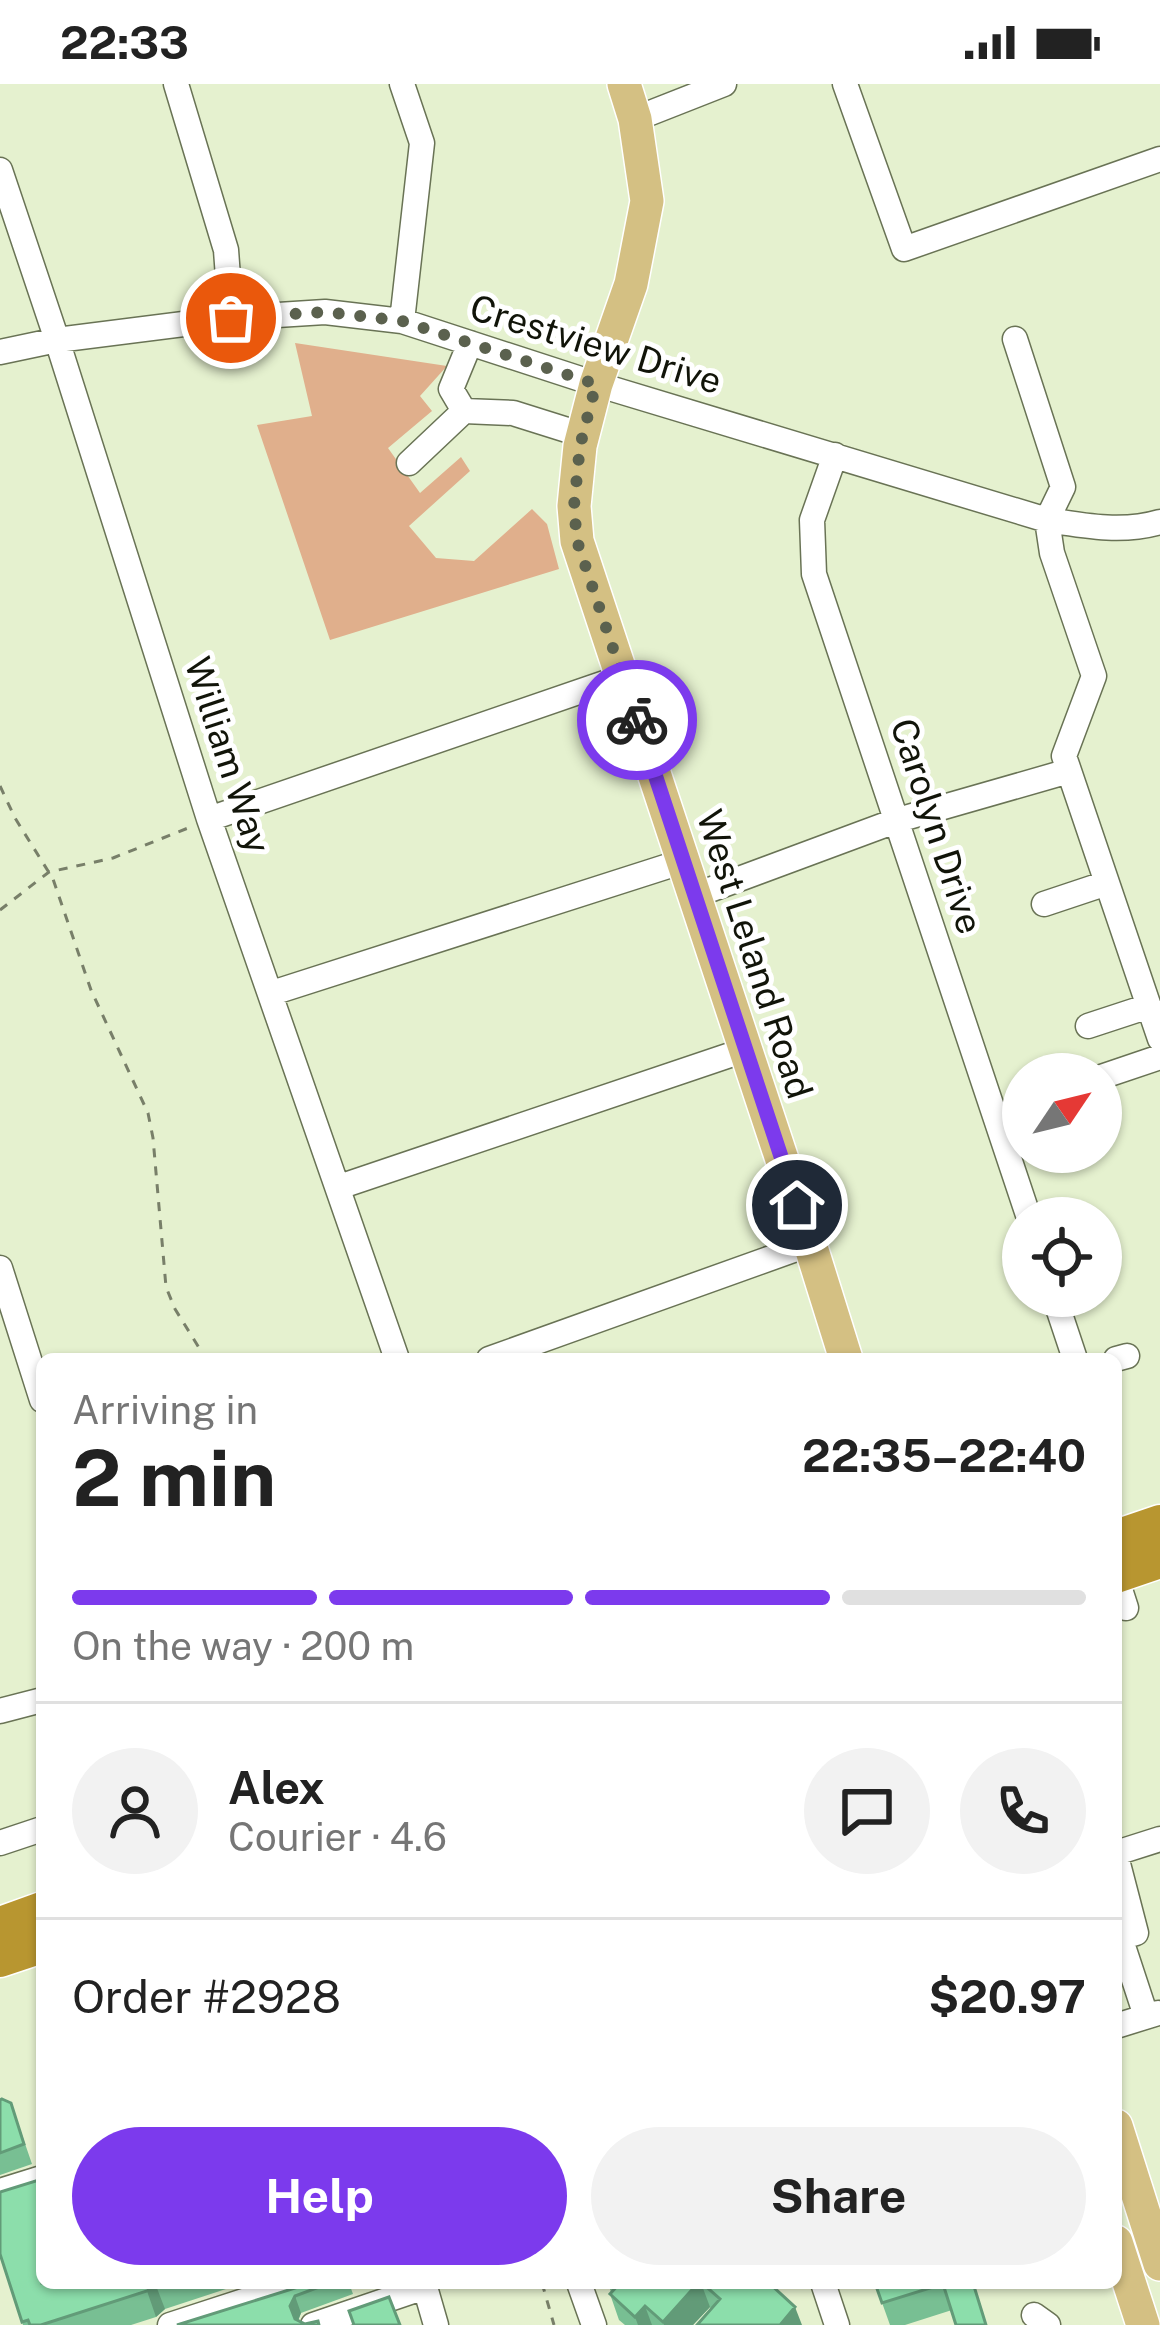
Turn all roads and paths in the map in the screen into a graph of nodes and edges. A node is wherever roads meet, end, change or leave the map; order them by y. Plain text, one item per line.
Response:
1 (176, 84) edge
2 (402, 84) edge
3 (624, 84) edge
4 (724, 84) edge
5 (845, 84) edge
6 (635, 119) junction
7 (1160, 159) edge
8 (0, 170) edge
9 (231, 318) junction
10 (402, 321) junction
11 (1016, 339) dead end
12 (57, 340) junction
13 (470, 343) junction
14 (0, 352) edge
15 (596, 384) junction
16 (464, 411) junction
17 (583, 435) junction
18 (835, 455) junction
19 (409, 463) dead end
20 (1047, 520) junction
21 (1160, 522) edge
22 (622, 676) junction
23 (1069, 771) junction
24 (0, 786) edge
25 (209, 819) junction
26 (898, 820) junction
27 (684, 861) junction
28 (49, 872) junction
29 (1107, 884) junction
30 (695, 895) junction
31 (1044, 904) dead end
32 (0, 910) edge
33 (272, 993) junction
34 (1149, 1006) junction
35 (1088, 1025) dead end
36 (1160, 1039) edge
37 (746, 1050) junction
38 (1160, 1057) edge
39 (1122, 1070) edge
40 (339, 1187) junction
41 (1022, 1197) edge
42 (810, 1244) junction
43 (0, 1268) edge
44 (1061, 1317) edge
45 (202, 1353) edge
46 (395, 1353) edge
47 (506, 1353) edge
48 (844, 1353) edge
49 (1073, 1353) edge
50 (36, 1381) edge
51 (1160, 1523) edge
52 (1122, 1536) edge
53 (1160, 1560) edge
54 (1122, 1585) edge
55 (36, 1702) edge
56 (0, 1711) edge
57 (36, 1831) edge
58 (1160, 1839) edge
59 (0, 1843) edge
60 (1122, 1852) edge
61 (1122, 1878) edge
62 (36, 1912) edge
63 (0, 1924) edge
64 (1122, 1937) edge
65 (1122, 1946) edge
66 (36, 1947) edge
67 (0, 1960) edge
68 (1156, 2014) edge
69 (1122, 2024) edge
70 (1122, 2136) edge
71 (1147, 2176) edge
72 (36, 2180) edge
73 (0, 2192) edge
74 (1160, 2264) edge
75 (1122, 2265) edge
76 (281, 2289) edge
77 (422, 2289) edge
78 (425, 2289) edge
79 (544, 2289) edge
80 (581, 2289) edge
81 (825, 2289) edge
82 (1137, 2324) edge
83 (170, 2325) edge
84 (313, 2325) edge
85 (436, 2325) edge
86 (554, 2325) edge
87 (594, 2325) edge
88 (837, 2325) edge

1 - 9 street
2 - 10 street
3 - 6 main road, West Leland Road
4 - 6 street
5 - 7 street
6 - 15 main road, West Leland Road
8 - 12 street, William Way
9 - 10 street, Crestview Drive
9 - 12 street, Crestview Drive
10 - 13 street, Crestview Drive
11 - 20 street
12 - 14 street, Crestview Drive
12 - 25 street, William Way
13 - 15 street, Crestview Drive
13 - 16 street
15 - 17 main road, West Leland Road
15 - 18 street, Crestview Drive
16 - 17 street
16 - 19 street
17 - 22 main road, West Leland Road
18 - 20 street, Crestview Drive
18 - 26 street, Carolyn Drive
20 - 21 street, Crestview Drive
20 - 23 street
22 - 25 street
22 - 27 main road, West Leland Road
23 - 26 street
23 - 29 street
24 - 28 path
25 - 28 path
25 - 33 street, William Way
26 - 30 street
26 - 41 street, Carolyn Drive
27 - 30 main road, West Leland Road
27 - 33 street
28 - 32 path
28 - 45 path
29 - 31 street
29 - 34 street
30 - 37 main road, West Leland Road
33 - 40 street, William Way
34 - 35 street
34 - 36 street
37 - 40 street
37 - 42 main road, West Leland Road
38 - 39 street
40 - 46 street, William Way
42 - 47 street
42 - 48 main road, West Leland Road
43 - 50 street
44 - 49 street
51 - 52 highway
53 - 54 highway
55 - 56 street
57 - 59 street
58 - 60 street
61 - 64 street
62 - 63 highway
65 - 68 street
66 - 67 highway
68 - 69 street
70 - 71 main road
71 - 74 main road
72 - 73 street
75 - 82 main road
76 - 83 street
77 - 84 street
78 - 85 street
79 - 86 path
80 - 87 street
81 - 88 street

